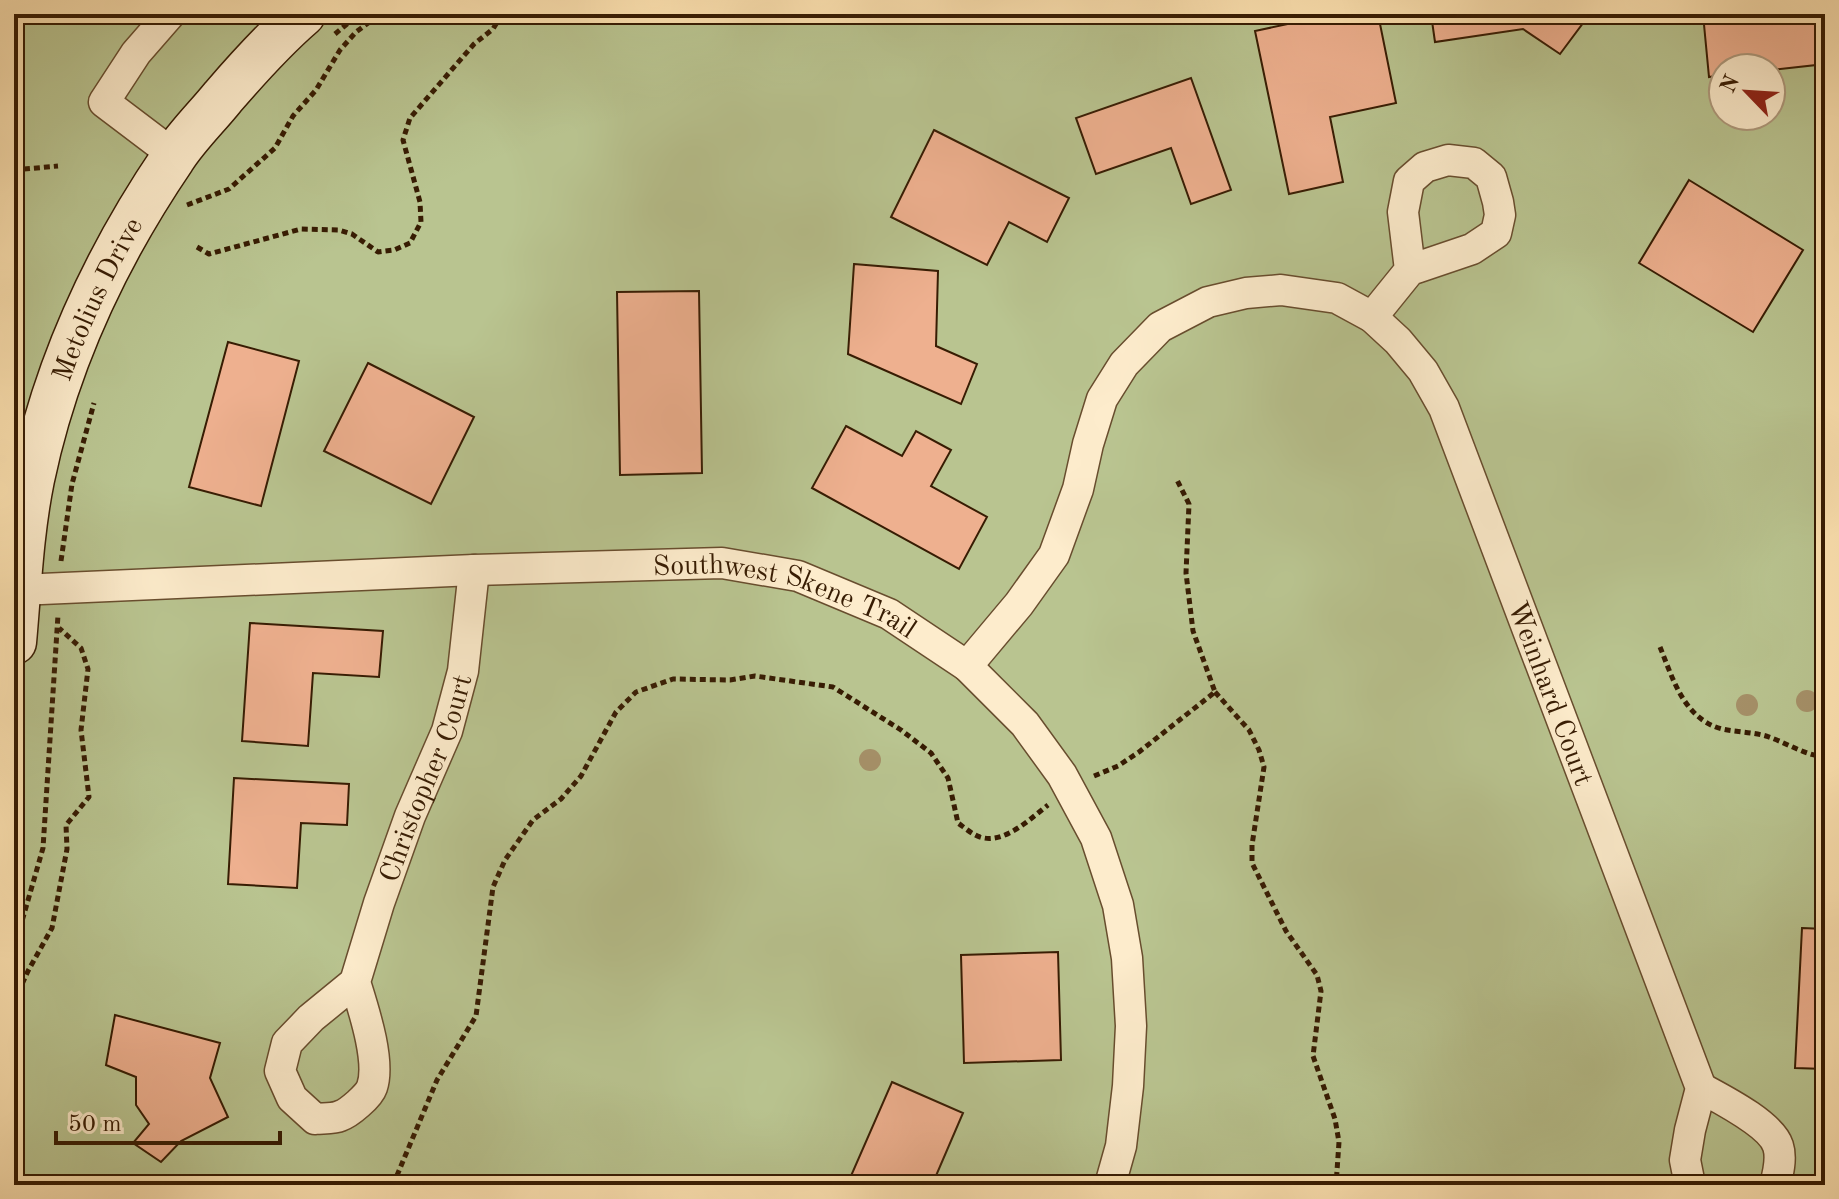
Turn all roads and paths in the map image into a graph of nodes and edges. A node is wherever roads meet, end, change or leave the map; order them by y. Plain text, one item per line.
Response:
1 (170, 14) edge
2 (359, 14) edge
3 (380, 14) edge
4 (502, 14) edge
5 (319, 24) edge
6 (174, 155) junction
7 (58, 166) dead end
8 (14, 170) edge
9 (194, 194) dead end
10 (197, 247) dead end
11 (1410, 270) dead end
12 (1372, 317) junction
13 (94, 401) dead end
14 (1177, 480) dead end
15 (474, 570) junction
16 (38, 590) junction
17 (58, 627) junction
18 (14, 642) edge
19 (1660, 647) dead end
20 (967, 666) junction
21 (1215, 692) junction
22 (1825, 757) edge
23 (1070, 790) junction
24 (14, 949) edge
25 (355, 982) dead end
26 (14, 1002) edge
27 (1701, 1088) junction
28 (393, 1185) edge
29 (1110, 1185) edge
30 (1336, 1185) edge
31 (1690, 1185) edge
32 (1775, 1185) edge

1 - 6 street
2 - 5 path
3 - 9 path
4 - 10 path
5 - 6 street, Metolius Drive
6 - 16 street, Metolius Drive
7 - 8 path
11 - 12 street
12 - 20 street, Weinhard Court
12 - 27 street, Weinhard Court
13 - 16 path
14 - 21 path
15 - 16 street, Southwest Skene Trail
15 - 20 street, Southwest Skene Trail
15 - 25 street, Christopher Court
16 - 17 path
16 - 18 street, Metolius Drive
17 - 24 path
17 - 26 path
19 - 22 path
20 - 23 street, Southwest Skene Trail
21 - 23 path
21 - 30 path
23 - 28 path
23 - 29 street, Southwest Skene Trail
27 - 31 street
27 - 32 street

